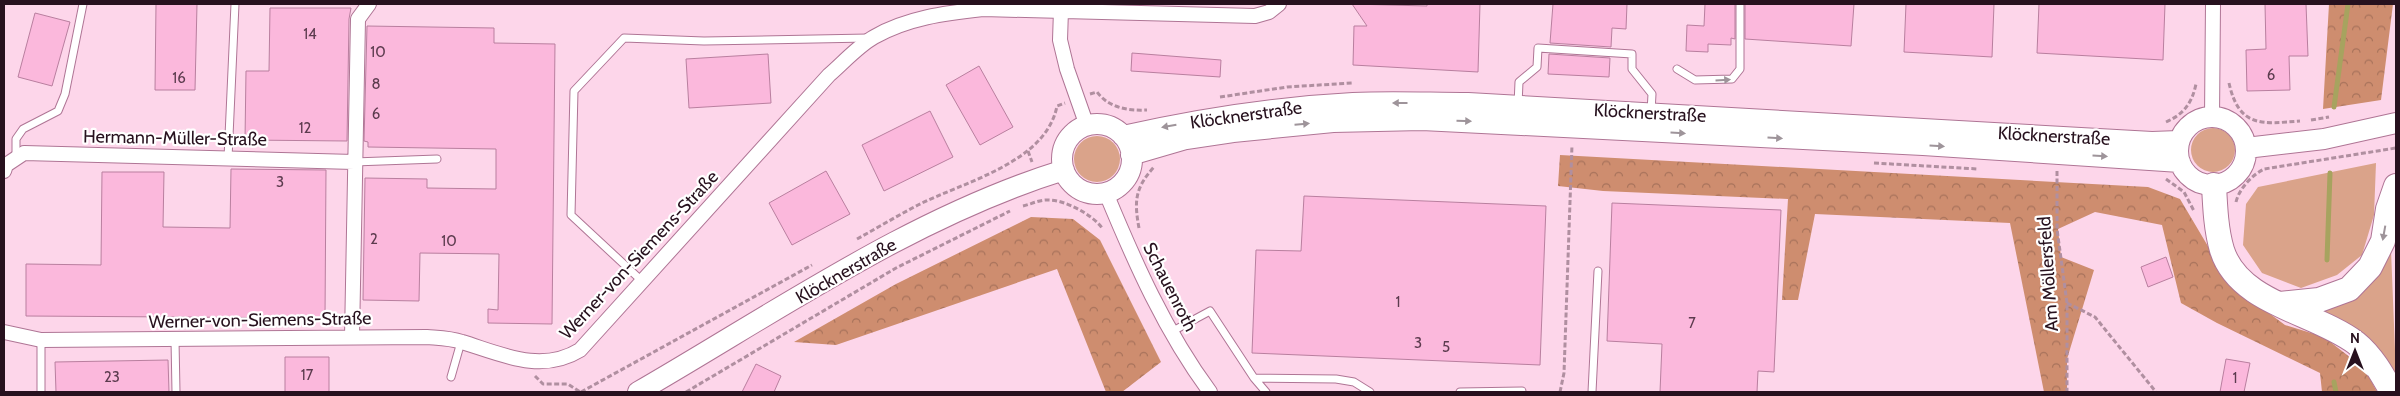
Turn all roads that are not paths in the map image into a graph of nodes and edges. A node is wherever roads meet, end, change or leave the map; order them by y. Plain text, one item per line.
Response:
1 (83, 4) edge
2 (236, 4) edge
3 (369, 4) edge
4 (1279, 4) edge
5 (1740, 4) edge
6 (2213, 4) edge
7 (1061, 10) junction
8 (873, 38) junction
9 (1677, 70) dead end
10 (1518, 105) junction
11 (1651, 113) junction
12 (2212, 117) junction
13 (2396, 123) edge
14 (1087, 126) junction
15 (1549, 126) junction
16 (1123, 136) junction
17 (2180, 141) junction
18 (2246, 148) junction
19 (1132, 155) junction
20 (228, 158) junction
21 (437, 159) dead end
22 (354, 162) junction
23 (2180, 162) junction
24 (8, 164) edge
25 (1064, 170) junction
26 (2214, 185) junction
27 (2396, 186) edge
28 (1106, 193) junction
29 (1598, 271) dead end
30 (644, 282) junction
31 (2278, 304) junction
32 (4, 332) edge
33 (1171, 332) junction
34 (352, 337) junction
35 (41, 340) junction
36 (175, 340) junction
37 (461, 342) junction
38 (451, 377) dead end
39 (1254, 378) junction
40 (1522, 391) dead end
41 (41, 392) edge
42 (176, 392) edge
43 (638, 392) edge
44 (1210, 392) edge
45 (1266, 392) edge
46 (1370, 392) edge
47 (1460, 392) edge
48 (1592, 392) edge
49 (2392, 392) edge

1 - 24 lane
2 - 20 lane
3 - 22 street
4 - 7 street, Werner-von-Siemens-Straße
9 -> 5 lane
6 - 12 street
7 - 8 street, Werner-von-Siemens-Straße
7 - 14 street
8 - 30 street, Werner-von-Siemens-Straße
8 - 30 lane
10 - 11 main road, Klöcknerstraße
10 - 11 lane
10 -> 16 main road, Klöcknerstraße
11 - 15 main road
11 - 17 main road, Klöcknerstraße
12 - 17 main road
12 - 18 main road
13 - 18 main road
14 - 16 main road
14 - 25 main road
19 -> 15 main road, Klöcknerstraße
15 -> 23 main road, Klöcknerstraße
16 - 19 main road
17 - 23 main road
18 - 26 main road
19 - 28 main road
20 - 22 street, Hermann-Müller-Straße
20 - 24 street, Hermann-Müller-Straße
21 - 22 lane
22 - 34 street
23 - 26 main road
25 - 28 main road
25 - 43 main road, Klöcknerstraße
26 - 31 highway
27 -> 31 highway
28 - 33 street, Schauenroth
29 - 48 lane
30 - 37 street, Werner-von-Siemens-Straße
31 - 49 highway
32 - 35 street, Werner-von-Siemens-Straße
33 - 39 lane
33 - 44 street, Schauenroth
34 - 36 street, Werner-von-Siemens-Straße
34 - 37 street, Werner-von-Siemens-Straße
35 - 36 street, Werner-von-Siemens-Straße
35 - 41 lane
36 - 42 lane
37 - 38 lane
39 - 45 lane
39 - 46 lane
40 - 47 lane

